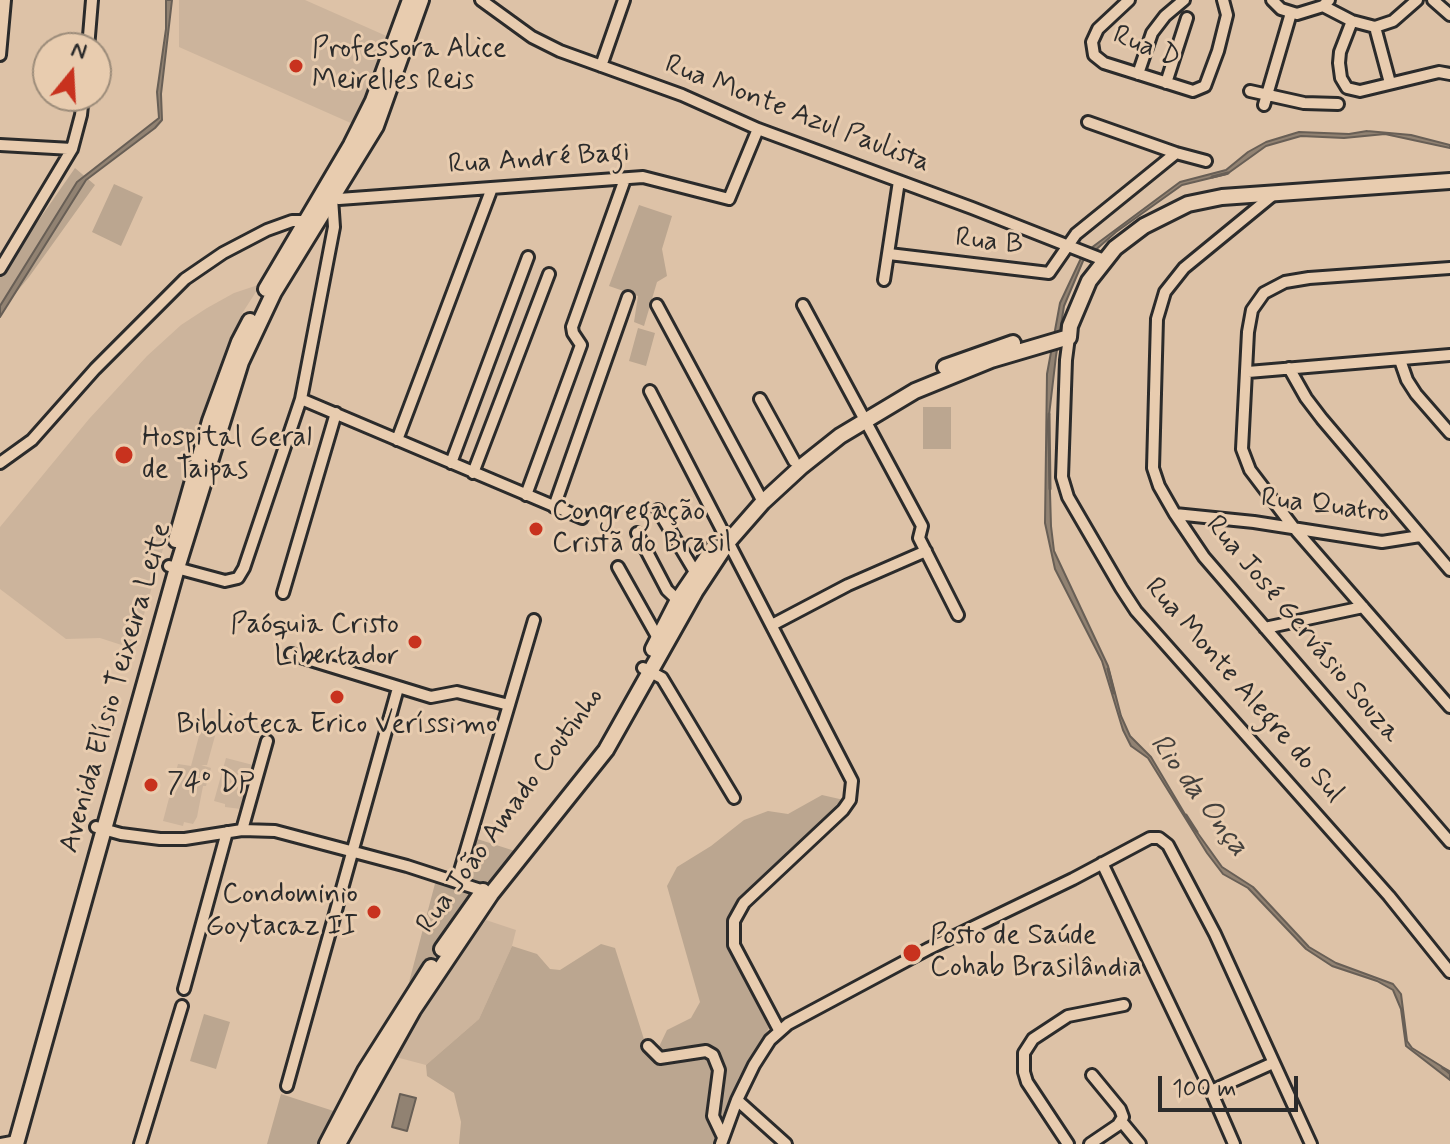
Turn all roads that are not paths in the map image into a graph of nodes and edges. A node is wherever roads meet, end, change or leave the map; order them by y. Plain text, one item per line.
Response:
1 (5, 0) edge
2 (92, 0) edge
3 (417, 0) edge
4 (481, 0) edge
5 (618, 0) edge
6 (624, 0) edge
7 (1129, 0) edge
8 (1184, 0) edge
9 (1223, 0) edge
10 (1272, 0) edge
11 (1289, 0) edge
12 (1417, 0) edge
13 (1433, 0) edge
14 (1326, 3) edge
15 (1286, 11) junction
16 (1450, 15) edge
17 (1187, 18) dead end
18 (1352, 21) junction
19 (1375, 27) junction
20 (89, 32) edge
21 (0, 55) edge
22 (597, 64) junction
23 (1138, 74) junction
24 (1450, 74) edge
25 (1166, 83) junction
26 (1390, 83) junction
27 (1250, 91) dead end
28 (1266, 101) junction
29 (1338, 104) dead end
30 (81, 112) edge
31 (1088, 122) dead end
32 (758, 129) junction
33 (0, 145) edge
34 (72, 149) junction
35 (1176, 153) junction
36 (1206, 161) dead end
37 (625, 179) junction
38 (899, 181) junction
39 (1450, 181) edge
40 (492, 188) junction
41 (1273, 195) junction
42 (327, 196) junction
43 (311, 222) junction
44 (1069, 246) junction
45 (889, 254) junction
46 (528, 257) dead end
47 (1099, 258) junction
48 (1450, 268) edge
49 (0, 269) edge
50 (549, 274) dead end
51 (884, 280) dead end
52 (628, 297) dead end
53 (657, 305) dead end
54 (803, 305) dead end
55 (1070, 331) junction
56 (1450, 355) edge
57 (1400, 360) junction
58 (1289, 368) junction
59 (1248, 372) junction
60 (650, 391) dead end
61 (301, 399) junction
62 (760, 399) dead end
63 (336, 413) junction
64 (863, 415) junction
65 (1450, 433) edge
66 (397, 440) junction
67 (794, 461) junction
68 (0, 463) edge
69 (451, 463) junction
70 (473, 473) junction
71 (526, 495) junction
72 (760, 498) junction
73 (554, 507) junction
74 (658, 510) dead end
75 (1175, 514) junction
76 (582, 518) dead end
77 (1294, 528) junction
78 (637, 533) dead end
79 (1420, 536) junction
80 (726, 537) junction
81 (1434, 550) junction
82 (926, 551) junction
83 (1450, 552) edge
84 (173, 567) junction
85 (618, 567) dead end
86 (1450, 570) edge
87 (695, 572) junction
88 (283, 593) dead end
89 (682, 604) junction
90 (1363, 607) junction
91 (958, 615) dead end
92 (534, 620) dead end
93 (772, 625) junction
94 (1265, 628) junction
95 (658, 638) junction
96 (291, 654) dead end
97 (648, 670) junction
98 (398, 688) junction
99 (509, 705) junction
100 (1450, 707) edge
101 (267, 741) dead end
102 (734, 798) dead end
103 (1436, 826) junction
104 (1450, 827) edge
105 (100, 828) junction
106 (242, 830) junction
107 (227, 832) junction
108 (1450, 842) edge
109 (353, 851) junction
110 (1102, 863) junction
111 (457, 881) junction
112 (487, 892) junction
113 (1445, 960) edge
114 (1450, 972) edge
115 (184, 989) dead end
116 (1124, 1005) dead end
117 (182, 1006) dead end
118 (779, 1030) junction
119 (648, 1046) dead end
120 (1273, 1063) junction
121 (1092, 1075) dead end
122 (287, 1086) dead end
123 (1211, 1091) junction
124 (737, 1100) junction
125 (1121, 1121) junction
126 (722, 1140) edge
127 (10, 1143) edge
128 (33, 1144) edge
129 (140, 1144) edge
130 (327, 1144) edge
131 (338, 1144) edge
132 (786, 1144) edge
133 (1068, 1144) edge
134 (1090, 1144) edge
135 (1140, 1144) edge
136 (1234, 1144) edge
137 (1311, 1144) edge

1 - 21 street
2 - 20 street
3 - 42 street, Avenida Elísio Teixeira Leite
4 - 22 street, Rua Monte Azul Paulista
5 - 22 street
6 - 22 street
7 - 23 street, Rua D
8 - 23 street
9 - 25 street, Rua D
10 - 15 street
11 - 15 street
12 - 19 street
13 - 16 street
14 - 15 street
14 - 18 street
15 - 28 street
17 - 25 street
18 - 19 street
18 - 26 street
19 - 26 street
22 - 32 street, Rua Monte Azul Paulista
23 - 25 street, Rua D
24 - 26 street
27 - 28 street
28 - 29 street
30 - 34 street
31 - 35 street
32 - 37 street, Rua André Bagi
32 - 38 street, Rua Monte Azul Paulista
33 - 34 street
34 - 49 street
35 - 36 street
35 - 44 street
37 - 40 street, Rua André Bagi
37 - 71 street
38 - 44 street, Rua Monte Azul Paulista
38 - 45 street
39 - 41 street, Rua Monte Alegre do Sul
40 - 42 street, Rua André Bagi
40 - 66 street
41 - 47 street, Rua Monte Alegre do Sul
41 - 75 street, Rua José Gervásio Souza
42 - 43 street, Avenida Elísio Teixeira Leite
42 - 61 street
43 - 68 street
43 - 84 street, Avenida Elísio Teixeira Leite
44 - 45 street, Rua B
44 - 47 street, Rua Monte Azul Paulista
45 - 51 street
46 - 69 street
47 - 55 street, Rua Monte Alegre do Sul
48 - 59 street
50 - 70 street
52 - 73 street
53 - 72 street
54 - 64 street
55 - 64 street, Rua João Amado Coutinho
55 - 113 street, Rua Monte Alegre do Sul
56 - 57 street
57 - 58 street
57 - 65 street
58 - 59 street
58 - 79 street
59 - 77 street
60 - 80 street
61 - 63 street
61 - 84 street
62 - 67 street
63 - 66 street
63 - 88 street
64 - 67 street, Rua João Amado Coutinho
64 - 72 street, Rua João Amado Coutinho
64 - 82 street
66 - 69 street
67 - 72 street, Rua João Amado Coutinho
69 - 70 street
70 - 71 street
71 - 73 street
72 - 80 street, Rua João Amado Coutinho
73 - 76 street
74 - 87 street
75 - 77 street, Rua Quatro
75 - 94 street, Rua José Gervásio Souza
77 - 79 street, Rua Quatro
77 - 90 street
78 - 89 street
79 - 81 street
80 - 87 street, Rua João Amado Coutinho
80 - 89 street, Rua João Amado Coutinho
80 - 93 street
81 - 83 street
81 - 86 street
82 - 91 street
82 - 93 street
84 - 105 street, Avenida Elísio Teixeira Leite
85 - 95 street
87 - 89 street, Rua João Amado Coutinho
89 - 95 street, Rua João Amado Coutinho
89 - 97 street, Rua João Amado Coutinho
90 - 94 street
90 - 100 street
92 - 99 street
93 - 118 street
94 - 103 street, Rua José Gervásio Souza
95 - 97 street, Rua João Amado Coutinho
96 - 98 street
97 - 102 street
97 - 112 street, Rua João Amado Coutinho
98 - 99 street
98 - 109 street
99 - 111 street
101 - 106 street
103 - 104 street
103 - 108 street, Rua José Gervásio Souza
105 - 107 street
105 - 127 street, Avenida Elísio Teixeira Leite
106 - 107 street
106 - 109 street
107 - 115 street
109 - 111 street
109 - 122 street
110 - 118 street
110 - 120 street
110 - 123 street
111 - 112 street
112 - 130 street, Rua João Amado Coutinho
112 - 131 street, Rua João Amado Coutinho
113 - 114 street, Rua Monte Alegre do Sul
116 - 133 street
117 - 129 street
118 - 124 street
119 - 126 street
120 - 123 street
120 - 137 street
121 - 125 street
123 - 136 street
124 - 126 street
124 - 132 street
125 - 134 street
125 - 135 street
127 - 128 street

